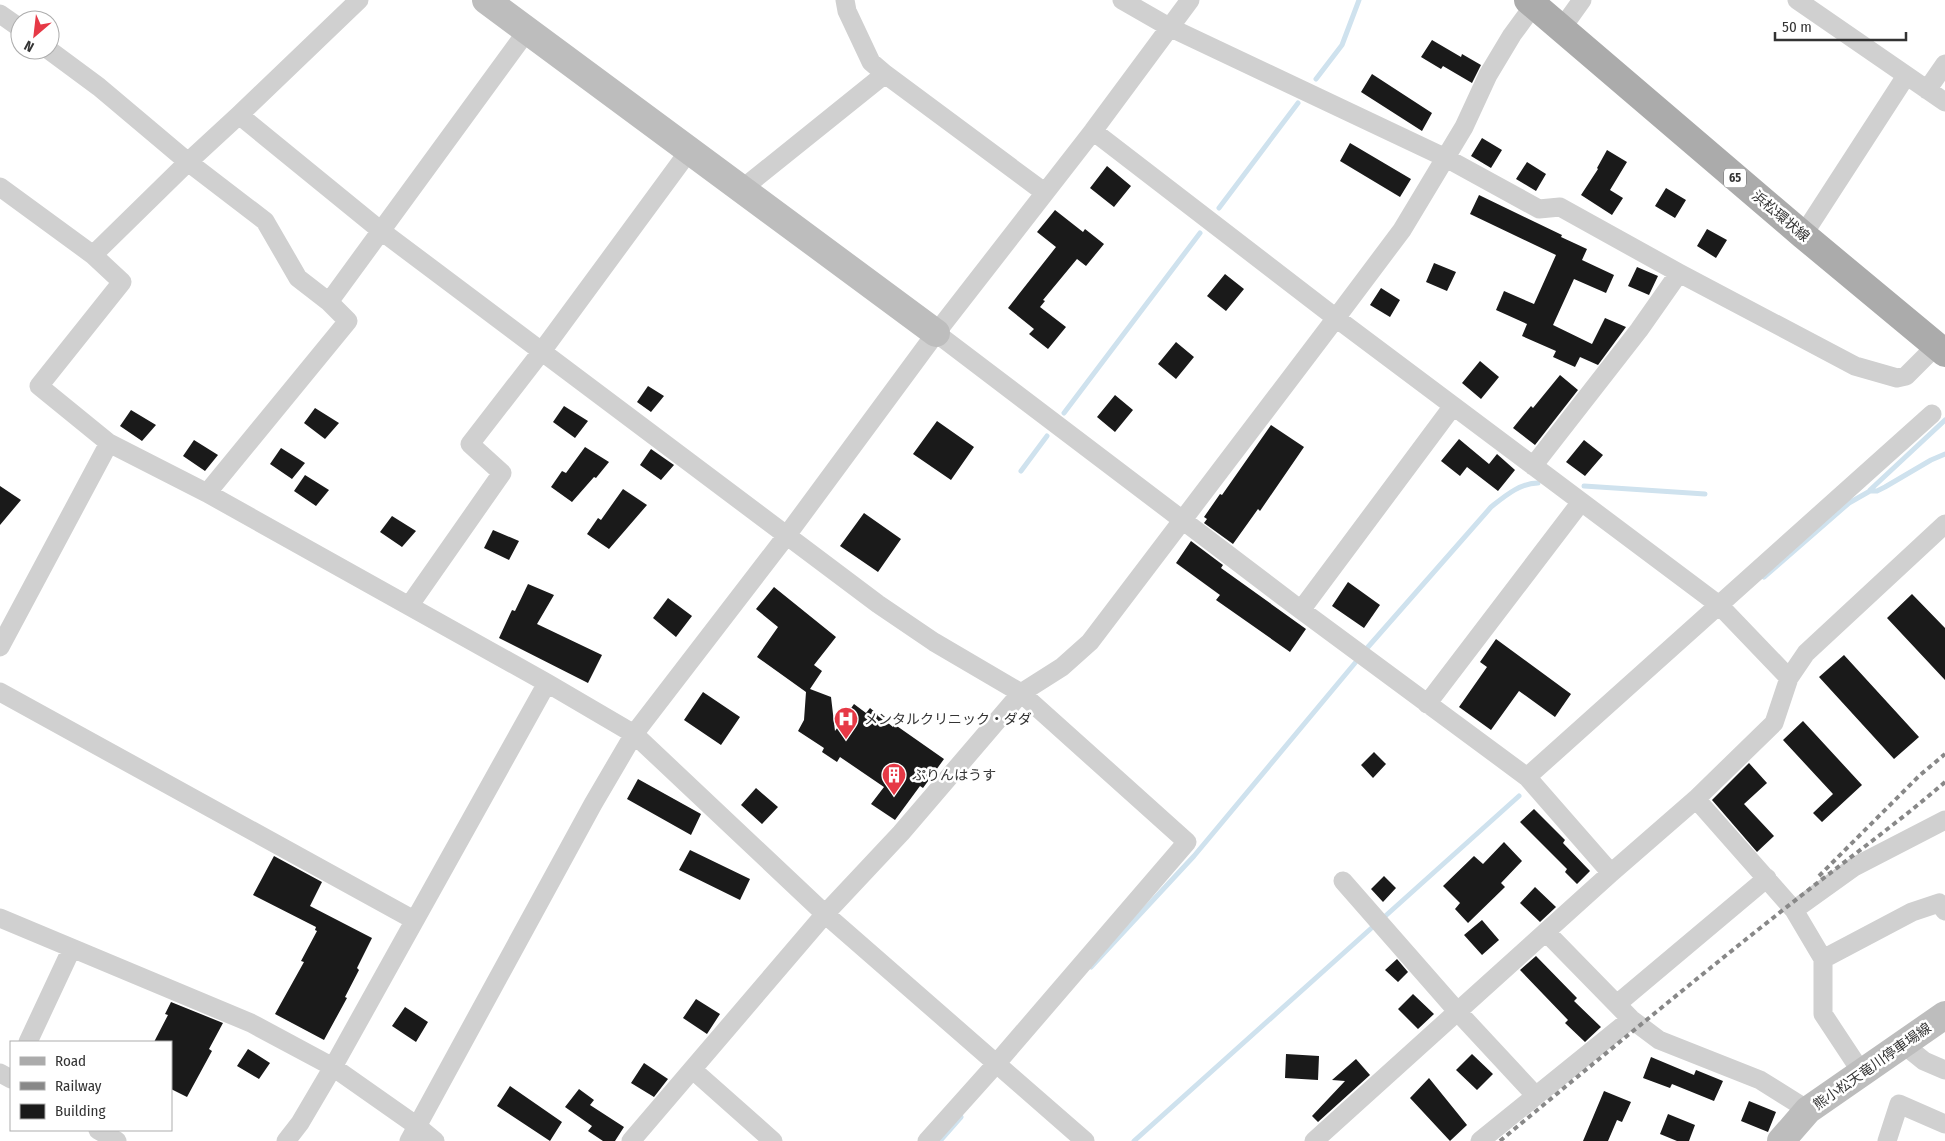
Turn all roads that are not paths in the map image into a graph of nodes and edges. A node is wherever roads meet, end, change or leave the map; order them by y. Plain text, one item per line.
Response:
1 (359, 0) edge
2 (486, 0) edge
3 (845, 0) edge
4 (1122, 0) edge
5 (1190, 0) edge
6 (1582, 0) edge
7 (1797, 0) edge
8 (1531, 2) edge
9 (1169, 27) junction
10 (1562, 28) junction
11 (527, 31) junction
12 (60, 58) edge
13 (1945, 64) edge
14 (885, 74) junction
15 (1906, 76) junction
16 (1927, 90) junction
17 (1945, 102) edge
18 (239, 115) junction
19 (1093, 131) junction
20 (690, 151) junction
21 (1446, 158) junction
22 (188, 162) junction
23 (0, 187) edge
24 (742, 189) junction
25 (1044, 192) junction
26 (380, 230) junction
27 (1803, 235) junction
28 (93, 255) junction
29 (1679, 273) junction
30 (328, 302) junction
31 (1336, 318) junction
32 (936, 333) junction
33 (1941, 350) edge
34 (542, 351) junction
35 (1453, 406) junction
36 (1932, 414) dead end
37 (109, 443) junction
38 (1533, 466) junction
39 (207, 493) junction
40 (1581, 502) junction
41 (1183, 520) junction
42 (1945, 524) edge
43 (787, 535) junction
44 (1719, 605) junction
45 (409, 606) junction
46 (1301, 610) junction
47 (0, 648) edge
48 (1790, 678) junction
49 (547, 682) junction
50 (0, 692) edge
51 (1021, 692) junction
52 (1428, 704) junction
53 (634, 734) junction
54 (1527, 777) junction
55 (1696, 799) junction
56 (1945, 820) edge
57 (1611, 873) junction
58 (1767, 878) junction
59 (1343, 881) dead end
60 (1794, 910) junction
61 (1945, 911) edge
62 (825, 914) junction
63 (0, 918) edge
64 (414, 920) junction
65 (1546, 932) junction
66 (72, 948) junction
67 (1823, 959) junction
68 (1617, 1004) junction
69 (1457, 1011) junction
70 (1945, 1015) edge
71 (1631, 1019) junction
72 (28, 1041) edge
73 (1904, 1044) junction
74 (996, 1064) junction
75 (333, 1067) junction
76 (693, 1070) junction
77 (1945, 1070) edge
78 (1862, 1073) junction
79 (1536, 1096) junction
80 (1808, 1110) junction
81 (1945, 1124) edge
82 (100, 1131) edge
83 (413, 1134) edge
84 (117, 1141) edge
85 (286, 1141) edge
86 (435, 1141) edge
87 (631, 1141) edge
88 (773, 1141) edge
89 (927, 1141) edge
90 (1085, 1141) edge
91 (1314, 1141) edge
92 (1480, 1141) edge
93 (1781, 1141) edge
94 (1887, 1141) edge

1 - 18 street
2 - 11 street
3 - 14 street
4 - 9 street
5 - 9 street
6 - 10 street
7 - 15 street
8 - 10 main road, 浜松環状線 / 65
8 - 21 street
9 - 19 street
9 - 21 street
10 - 27 main road, 浜松環状線 / 65
11 - 20 street
11 - 26 street
12 - 22 street
13 - 16 street
14 - 24 street
14 - 25 street
15 - 16 street
15 - 27 street
16 - 17 street
18 - 22 street
18 - 26 street
19 - 25 street
19 - 31 street
20 - 24 street
20 - 34 street
21 - 29 street
21 - 31 street
22 - 28 street
22 - 30 street
23 - 28 street
24 - 32 street
25 - 32 street
26 - 30 street
26 - 34 street
27 - 33 main road, 浜松環状線 / 65
28 - 37 street
29 - 33 street
29 - 38 street
30 - 39 street
31 - 35 street
31 - 41 street
32 - 41 street
32 - 43 street
34 - 43 street
34 - 45 street
35 - 38 street
35 - 46 street
36 - 44 street
37 - 39 street
37 - 47 street
38 - 40 street
39 - 45 street
40 - 44 street
40 - 52 street
41 - 46 street
41 - 51 street
42 - 48 street
43 - 51 street
43 - 53 street
44 - 48 street
44 - 54 street
45 - 49 street
46 - 52 street
48 - 55 street
49 - 53 street
49 - 64 street
50 - 64 street
51 - 62 street
51 - 74 street
52 - 54 street
53 - 62 street
53 - 83 street
54 - 57 street
55 - 57 street
55 - 58 street
56 - 60 street
57 - 65 street
58 - 60 street
58 - 68 street
59 - 69 street
60 - 67 street
61 - 67 street
62 - 74 street
62 - 76 street
63 - 66 street
64 - 75 street
65 - 68 street
65 - 69 street
66 - 72 street
66 - 75 street
67 - 78 street
68 - 71 street
69 - 79 street
69 - 91 street
70 - 73 street, 熊小松天竜川停車場線
71 - 79 street
71 - 80 street
73 - 77 street
73 - 78 street, 熊小松天竜川停車場線
74 - 89 street
74 - 90 street
75 - 83 street
75 - 85 street
76 - 87 street
76 - 88 street
78 - 80 street, 熊小松天竜川停車場線
79 - 92 street
80 - 93 street, 熊小松天竜川停車場線
81 - 94 street
82 - 84 street
83 - 86 street

